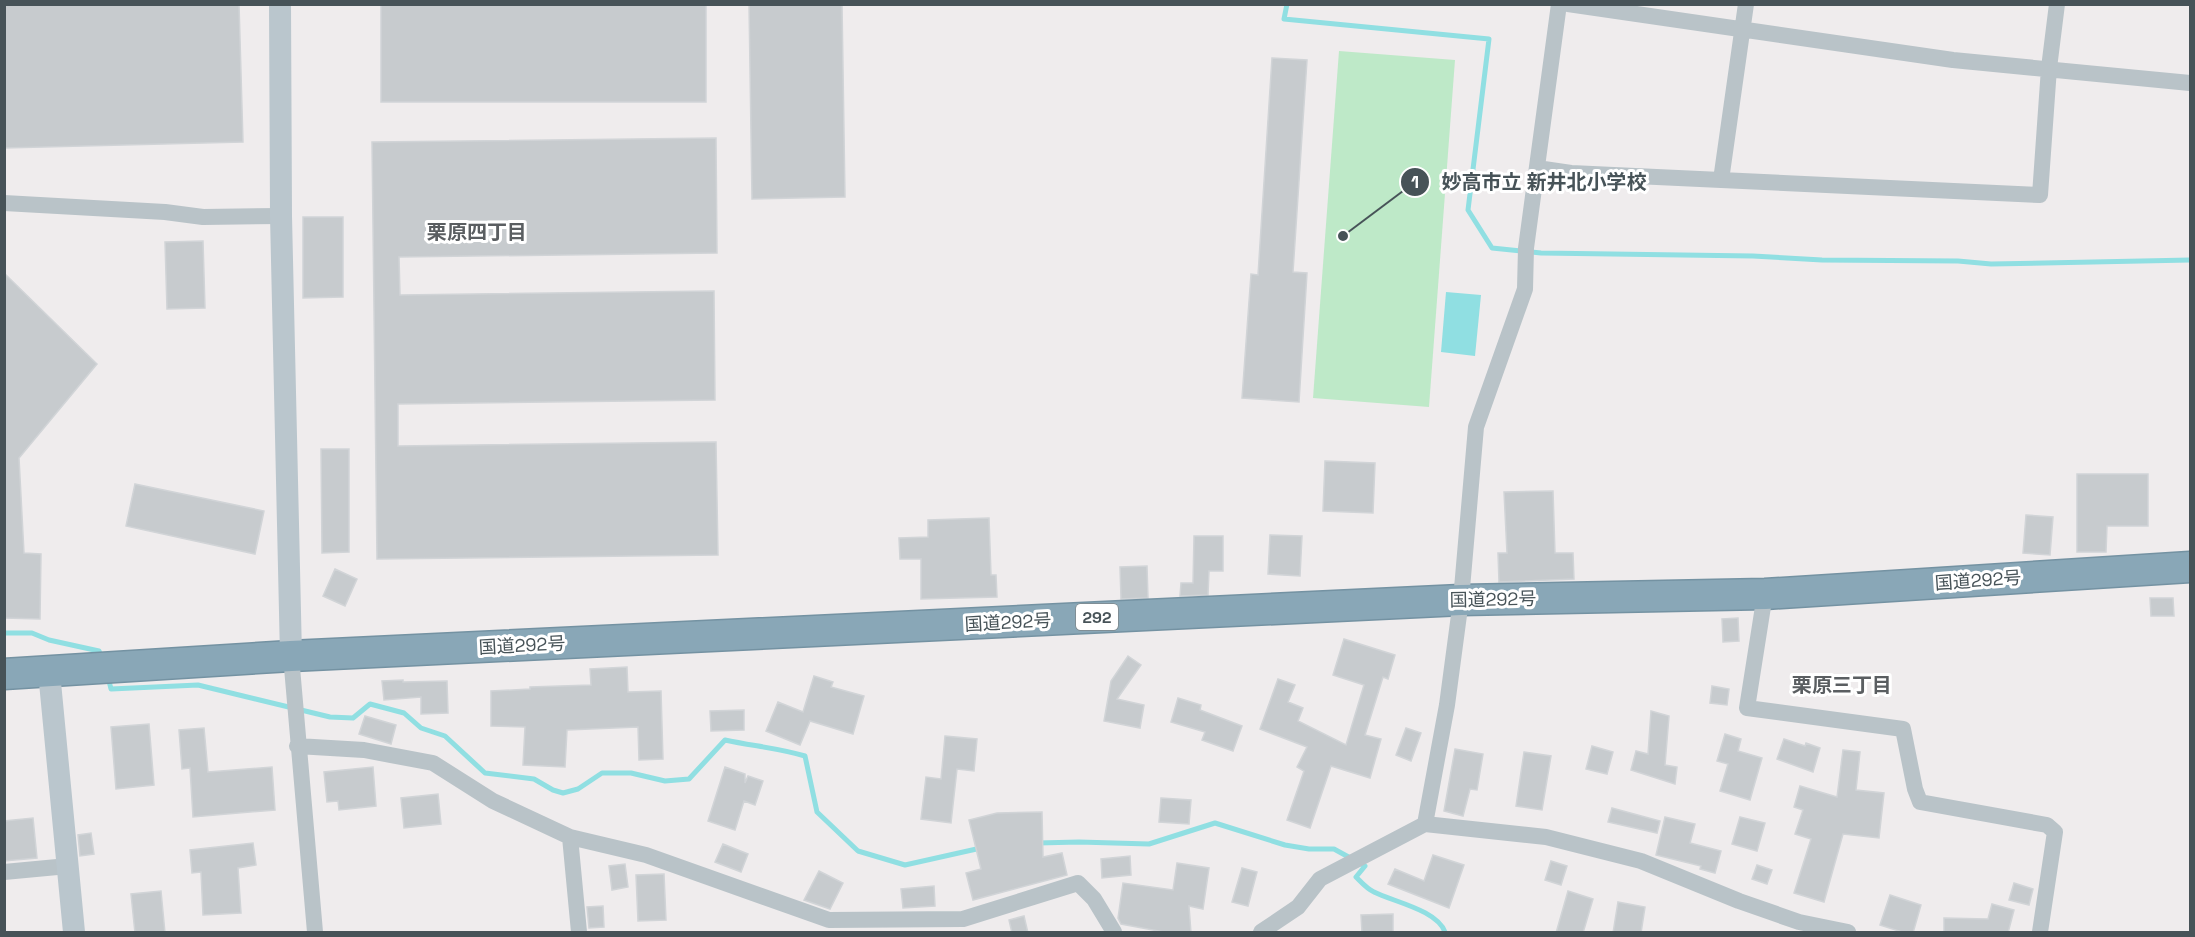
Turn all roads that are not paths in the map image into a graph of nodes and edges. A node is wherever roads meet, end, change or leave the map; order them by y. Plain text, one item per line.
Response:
1 (280, 4) edge
2 (1559, 4) edge
3 (1568, 4) edge
4 (1746, 4) edge
5 (2057, 4) edge
6 (1743, 28) junction
7 (2049, 68) junction
8 (2190, 83) edge
9 (1537, 168) junction
10 (1720, 180) junction
11 (4, 203) edge
12 (281, 216) junction
13 (2190, 567) edge
14 (1765, 594) junction
15 (1461, 600) junction
16 (291, 657) junction
17 (50, 672) junction
18 (4, 674) edge
19 (297, 746) junction
20 (1425, 824) junction
21 (570, 837) junction
22 (68, 866) junction
23 (4, 872) edge
24 (829, 926) edge
25 (74, 933) edge
26 (315, 933) edge
27 (579, 933) edge
28 (1114, 933) edge
29 (1261, 933) edge
30 (1848, 933) edge
31 (2040, 933) edge

1 - 12 street
2 - 9 street
3 - 6 street
4 - 6 street
5 - 7 street
6 - 7 street
6 - 10 street
7 - 8 street
7 - 10 street
9 - 10 street
9 - 15 street
11 - 12 street
12 - 16 street
13 - 14 highway, 国道292号 / 292
14 - 15 highway, 国道292号 / 292
14 - 31 street
15 - 16 highway, 国道292号 / 292
15 - 20 street
16 - 17 highway, 国道292号 / 292
16 - 19 street
17 - 18 highway, 国道292号 / 292
17 - 22 street
19 - 21 street
19 - 26 street
20 - 29 street
20 - 30 street
21 - 24 street
21 - 27 street
22 - 23 street
22 - 25 street
24 - 28 street

